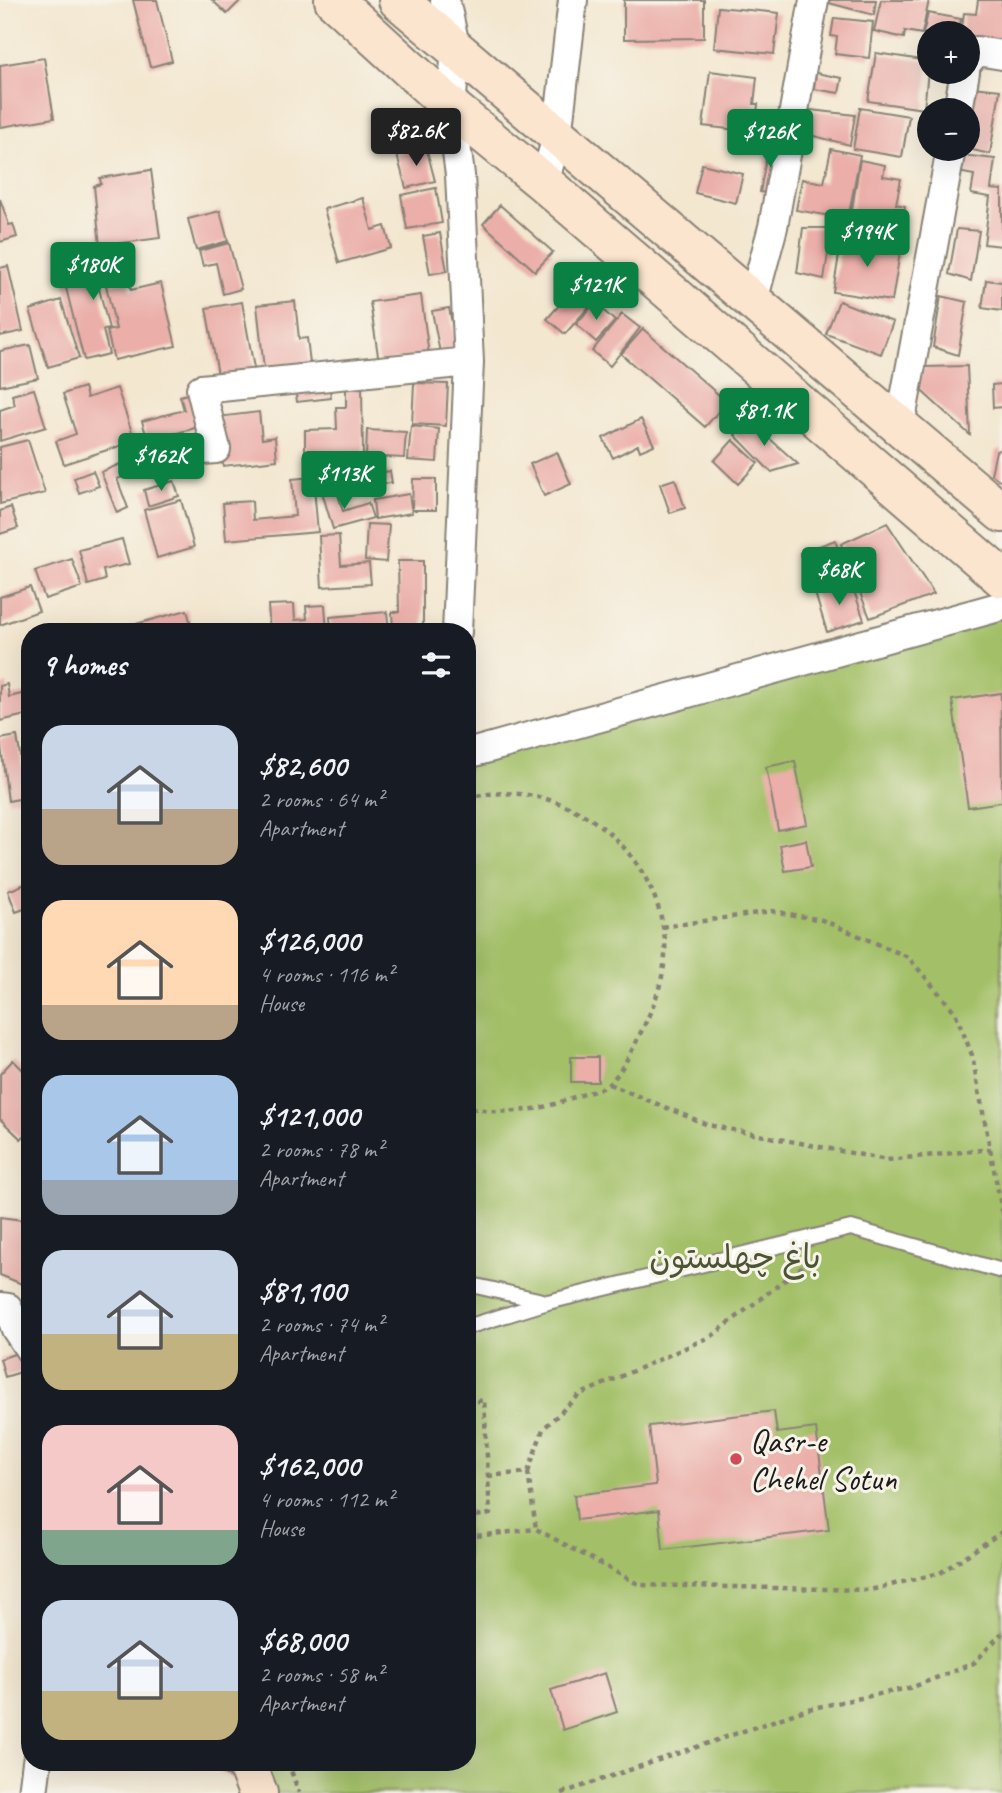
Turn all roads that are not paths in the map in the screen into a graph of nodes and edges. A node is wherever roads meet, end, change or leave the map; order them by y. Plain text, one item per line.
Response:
1 (334, 0) edge
2 (398, 0) edge
3 (445, 0) edge
4 (573, 0) edge
5 (814, 0) edge
6 (456, 50) junction
7 (980, 51) edge
8 (1002, 55) edge
9 (451, 107) junction
10 (557, 137) junction
11 (949, 161) edge
12 (544, 183) junction
13 (753, 301) junction
14 (469, 362) junction
15 (900, 425) junction
16 (137, 455) dead end
17 (1002, 513) edge
18 (1002, 578) edge
19 (1002, 606) edge
20 (457, 623) edge
21 (476, 750) edge
22 (1002, 1271) edge
23 (476, 1286) edge
24 (548, 1302) junction
25 (0, 1307) edge
26 (476, 1324) edge
27 (21, 1336) edge
28 (36, 1771) edge
29 (249, 1771) edge
30 (33, 1793) edge
31 (258, 1793) edge

1 - 9 main road
2 - 6 main road
3 - 6 street
4 - 10 street
5 - 13 street
6 - 9 street
6 - 10 main road
7 - 8 street
9 - 12 main road
9 - 14 street
10 - 12 street
10 - 13 main road
11 - 15 street
12 - 18 main road
13 - 15 main road
14 - 16 street
14 - 20 street
15 - 17 main road
19 - 21 street
22 - 24 lane
23 - 24 lane
24 - 26 lane
25 - 27 street
28 - 30 street
29 - 31 main road

